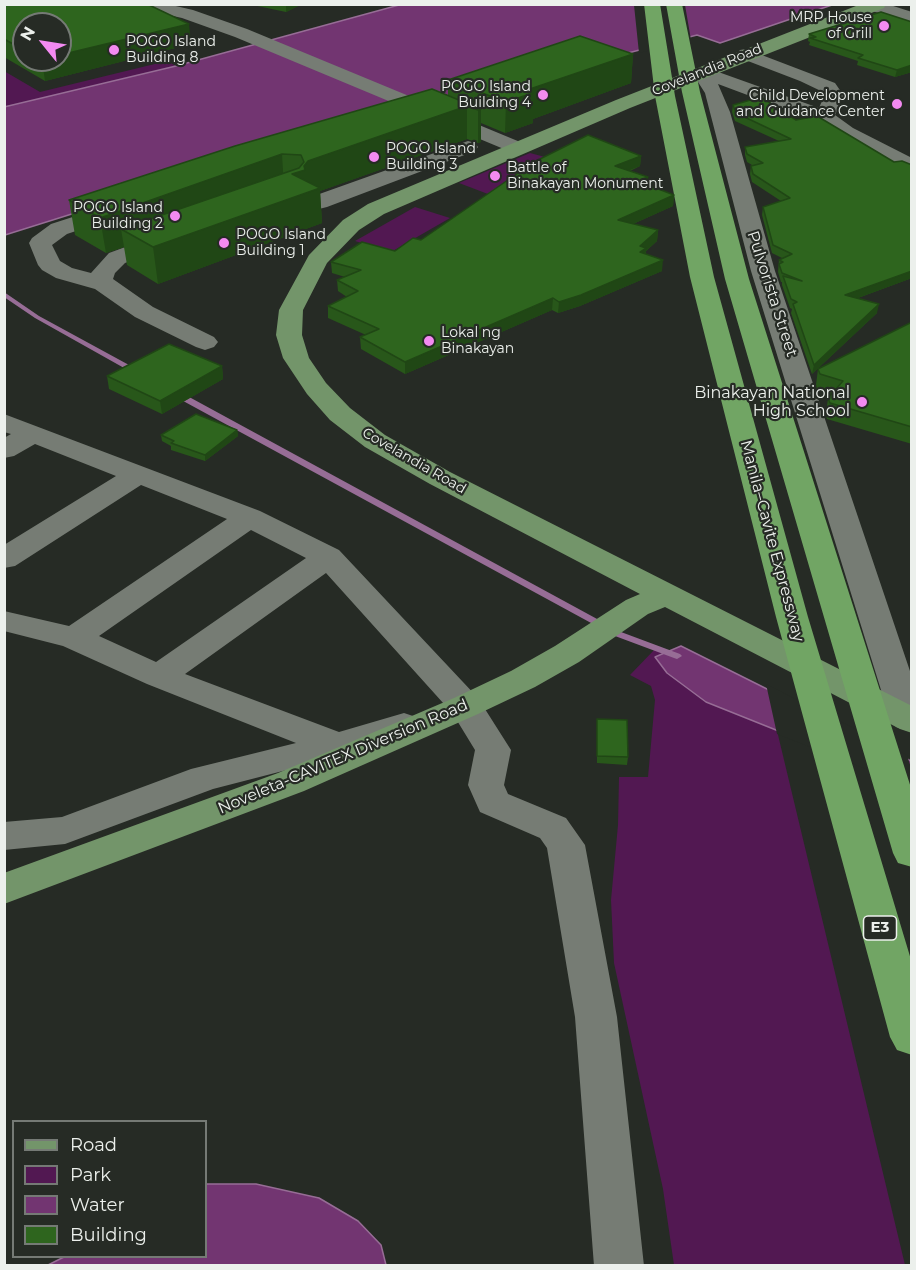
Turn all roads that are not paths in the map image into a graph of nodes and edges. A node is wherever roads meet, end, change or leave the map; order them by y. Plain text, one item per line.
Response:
1 (651, 4) edge
2 (674, 4) edge
3 (149, 5) edge
4 (876, 5) edge
5 (912, 16) edge
6 (746, 54) junction
7 (706, 74) junction
8 (426, 110) junction
9 (824, 117) junction
10 (399, 123) edge
11 (468, 147) edge
12 (518, 148) junction
13 (912, 166) edge
14 (138, 203) edge
15 (366, 215) junction
16 (183, 234) edge
17 (103, 284) junction
18 (205, 342) dead end
19 (14, 435) edge
20 (139, 474) junction
21 (249, 517) junction
22 (328, 557) junction
23 (4, 559) edge
24 (652, 600) junction
25 (4, 621) edge
26 (74, 638) junction
27 (159, 676) junction
28 (466, 706) junction
29 (910, 720) edge
30 (338, 745) junction
31 (4, 836) edge
32 (909, 845) edge
33 (4, 889) edge
34 (912, 1037) edge
35 (619, 1266) edge

1 - 34 highway, Manila–Cavite Expressway / E3
2 - 32 highway
3 - 8 street
4 - 5 street
4 - 6 main road, Covelandia Road
6 - 7 main road, Covelandia Road
6 - 9 street
7 - 9 street
7 - 12 main road, Covelandia Road
7 - 29 street, Pulvorista Street
8 - 10 street
8 - 12 street
9 - 13 street
11 - 15 street
12 - 15 main road, Covelandia Road
14 - 17 street
15 - 24 main road, Covelandia Road
16 - 17 street
17 - 18 street
19 - 20 street
20 - 21 street
20 - 23 street
21 - 22 street
21 - 26 street
22 - 27 street
22 - 28 street
24 - 28 main road, Noveleta-CAVITEX Diversion Road
24 - 29 main road, Covelandia Road
25 - 26 street
26 - 27 street
27 - 30 street
28 - 30 street
28 - 33 main road, Noveleta-CAVITEX Diversion Road
28 - 35 street
30 - 31 street

